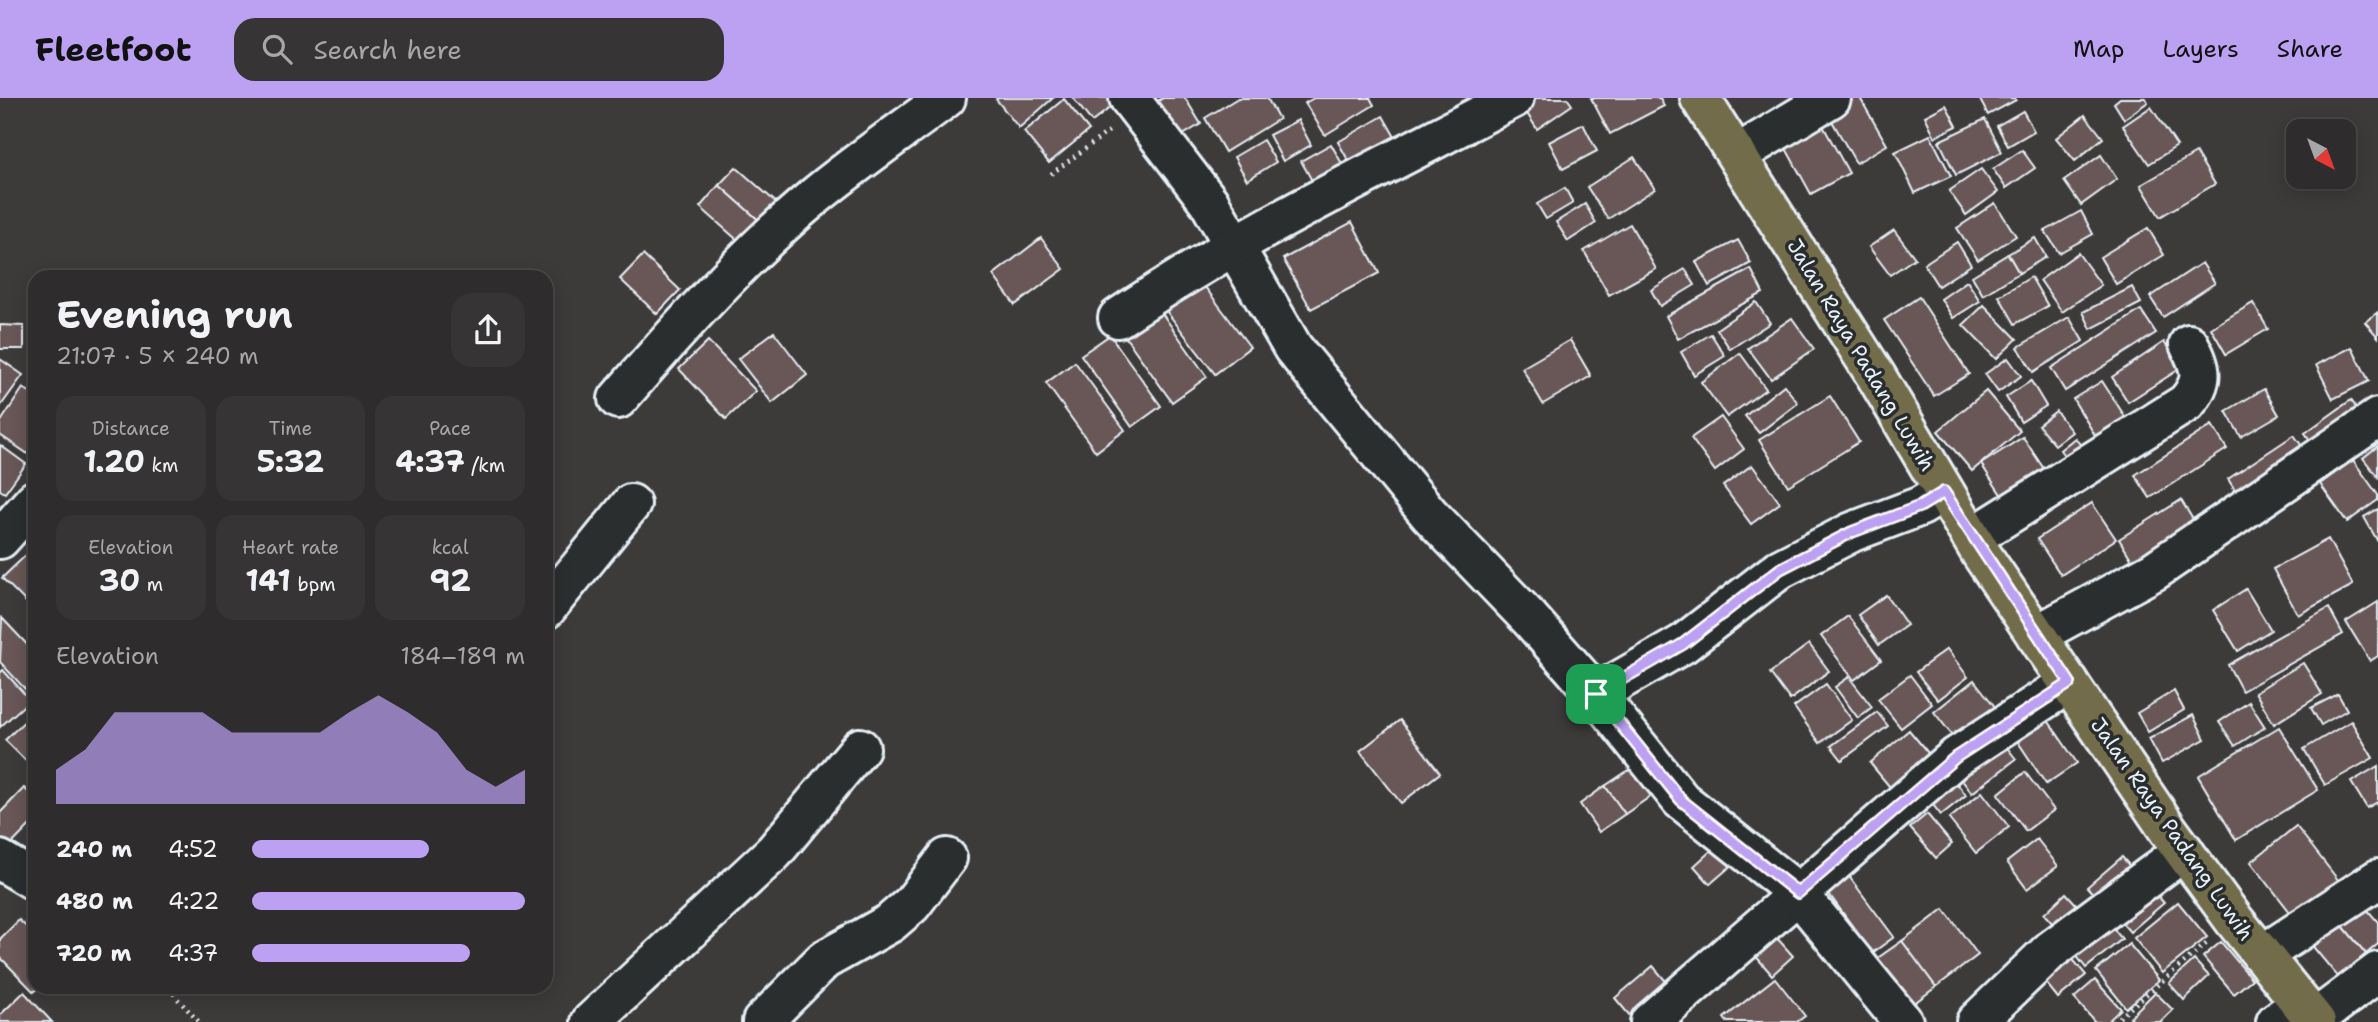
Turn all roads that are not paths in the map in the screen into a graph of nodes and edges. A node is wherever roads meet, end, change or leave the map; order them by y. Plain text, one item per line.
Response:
1 (946, 98) edge
2 (1514, 98) edge
3 (1700, 98) edge
4 (1831, 98) edge
5 (1133, 104) edge
6 (1738, 154) junction
7 (1235, 246) junction
8 (1118, 318) dead end
9 (2189, 344) dead end
10 (618, 399) dead end
11 (2378, 418) edge
12 (1944, 492) junction
13 (28, 493) edge
14 (631, 505) dead end
15 (17, 519) edge
16 (1973, 537) junction
17 (553, 600) edge
18 (2036, 635) junction
19 (2070, 683) junction
20 (1596, 694) junction
21 (860, 748) dead end
22 (2183, 851) junction
23 (947, 858) dead end
24 (0, 860) edge
25 (28, 877) edge
26 (2378, 879) edge
27 (1798, 893) junction
28 (2262, 955) junction
29 (2378, 972) edge
30 (2302, 1017) edge
31 (591, 1022) edge
32 (762, 1022) edge
33 (1650, 1022) edge
34 (1903, 1022) edge
35 (1976, 1022) edge

1 - 10 street
2 - 7 street
3 - 6 main road, Jalan Raya Padang Luwih
4 - 6 street
5 - 7 street
6 - 12 main road, Jalan Raya Padang Luwih
7 - 8 street
7 - 20 street
9 - 16 street
11 - 18 street
12 - 16 main road, Jalan Raya Padang Luwih
12 - 20 street
13 - 15 street
14 - 17 street
16 - 18 main road, Jalan Raya Padang Luwih
18 - 19 main road, Jalan Raya Padang Luwih
19 - 22 main road, Jalan Raya Padang Luwih
19 - 27 street
20 - 27 street
21 - 31 street
22 - 28 main road, Jalan Raya Padang Luwih
22 - 35 street
23 - 32 street
24 - 25 street
26 - 28 street
27 - 33 street
27 - 34 street
28 - 30 main road, Jalan Raya Padang Luwih
29 - 30 street

